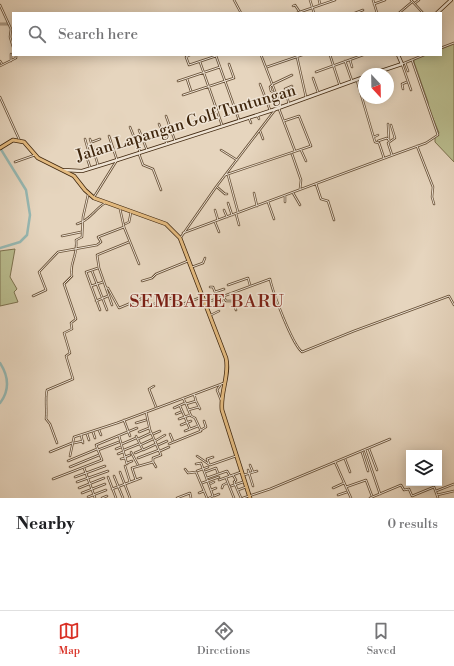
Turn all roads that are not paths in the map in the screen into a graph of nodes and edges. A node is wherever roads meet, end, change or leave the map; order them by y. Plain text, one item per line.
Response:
1 (234, 0) edge
2 (310, 0) edge
3 (319, 0) edge
4 (335, 0) edge
5 (373, 0) edge
6 (385, 0) edge
7 (411, 0) edge
8 (419, 0) edge
9 (451, 0) edge
10 (330, 1) edge
11 (412, 2) junction
12 (321, 4) junction
13 (374, 4) junction
14 (415, 4) junction
15 (0, 5) edge
16 (292, 6) dead end
17 (312, 7) junction
18 (363, 10) dead end
19 (240, 12) edge
20 (299, 12) edge
21 (314, 12) edge
22 (358, 12) edge
23 (377, 12) edge
24 (400, 12) edge
25 (422, 12) edge
26 (438, 12) edge
27 (0, 24) edge
28 (8, 24) junction
29 (454, 43) edge
30 (12, 44) edge
31 (442, 48) edge
32 (11, 54) dead end
33 (16, 56) edge
34 (188, 56) edge
35 (213, 56) edge
36 (216, 56) edge
37 (261, 56) edge
38 (330, 56) edge
39 (360, 56) edge
40 (399, 56) edge
41 (422, 56) edge
42 (297, 57) joint
43 (207, 58) joint
44 (350, 60) junction
45 (412, 60) junction
46 (0, 61) edge
47 (200, 61) junction
48 (345, 61) junction
49 (11, 62) junction
50 (403, 63) junction
51 (229, 64) dead end
52 (1, 65) edge
53 (220, 66) junction
54 (333, 66) junction
55 (352, 67) dead end
56 (266, 68) junction
57 (389, 68) edge
58 (408, 71) dead end
59 (204, 72) junction
60 (316, 72) dead end
61 (292, 76) dead end
62 (186, 78) junction
63 (312, 78) dead end
64 (225, 80) junction
65 (356, 80) joint
66 (178, 81) dead end
67 (352, 82) junction
68 (408, 82) junction
69 (260, 84) dead end
70 (273, 85) junction
71 (209, 86) junction
72 (292, 86) dead end
73 (340, 86) junction
74 (403, 89) dead end
75 (411, 90) dead end
76 (192, 92) junction
77 (276, 92) junction
78 (319, 94) junction
79 (184, 95) dead end
80 (0, 97) edge
81 (307, 98) junction
82 (4, 104) junction
83 (289, 104) junction
84 (0, 105) edge
85 (279, 108) junction
86 (270, 111) junction
87 (257, 115) junction
88 (166, 116) dead end
89 (248, 118) junction
90 (259, 118) dead end
91 (239, 120) junction
92 (284, 121) junction
93 (251, 123) dead end
94 (159, 124) dead end
95 (388, 124) dead end
96 (391, 125) dead end
97 (223, 126) junction
98 (130, 127) dead end
99 (139, 130) dead end
100 (260, 130) junction
101 (378, 135) dead end
102 (109, 136) dead end
103 (373, 137) junction
104 (85, 139) dead end
105 (90, 139) dead end
106 (100, 139) dead end
107 (263, 139) dead end
108 (19, 140) junction
109 (175, 141) junction
110 (389, 141) junction
111 (91, 142) junction
112 (378, 142) junction
113 (167, 144) junction
114 (417, 146) junction
115 (103, 147) dead end
116 (0, 148) edge
117 (93, 150) junction
118 (147, 150) junction
119 (221, 150) dead end
120 (301, 150) junction
121 (295, 151) junction
122 (139, 153) junction
123 (292, 153) junction
124 (35, 155) junction
125 (393, 155) junction
126 (384, 158) junction
127 (117, 160) junction
128 (237, 160) junction
129 (306, 161) dead end
130 (15, 162) dead end
131 (98, 166) junction
132 (90, 168) junction
133 (61, 170) junction
134 (228, 175) junction
135 (225, 176) junction
136 (315, 184) junction
137 (216, 187) junction
138 (300, 189) junction
139 (161, 190) dead end
140 (293, 192) junction
141 (254, 193) dead end
142 (88, 194) junction
143 (227, 194) dead end
144 (284, 195) junction
145 (94, 198) junction
146 (268, 202) junction
147 (285, 202) dead end
148 (105, 203) junction
149 (228, 203) dead end
150 (434, 204) dead end
151 (300, 205) dead end
152 (258, 206) junction
153 (120, 208) junction
154 (214, 210) dead end
155 (224, 210) dead end
156 (130, 212) junction
157 (237, 213) junction
158 (232, 215) junction
159 (227, 217) junction
160 (274, 219) dead end
161 (334, 220) dead end
162 (218, 221) junction
163 (84, 222) junction
164 (215, 222) junction
165 (77, 224) dead end
166 (125, 224) junction
167 (239, 225) dead end
168 (124, 227) junction
169 (82, 232) junction
170 (219, 232) dead end
171 (183, 233) junction
172 (62, 236) dead end
173 (180, 238) junction
174 (129, 242) junction
175 (77, 250) junction
176 (205, 258) dead end
177 (189, 261) junction
178 (140, 264) dead end
179 (191, 267) junction
180 (98, 268) junction
181 (92, 270) junction
182 (142, 281) dead end
183 (103, 282) junction
184 (97, 284) junction
185 (228, 285) dead end
186 (250, 285) junction
187 (91, 286) junction
188 (210, 287) dead end
189 (106, 288) junction
190 (224, 289) dead end
191 (219, 291) junction
192 (33, 296) dead end
193 (109, 296) junction
194 (223, 296) junction
195 (202, 297) junction
196 (220, 297) junction
197 (102, 298) junction
198 (96, 301) junction
199 (204, 303) junction
200 (218, 304) dead end
201 (112, 305) dead end
202 (454, 305) edge
203 (100, 310) dead end
204 (107, 310) dead end
205 (236, 310) dead end
206 (219, 311) dead end
207 (210, 316) junction
208 (223, 383) junction
209 (154, 386) dead end
210 (194, 394) junction
211 (183, 398) junction
212 (196, 401) junction
213 (222, 401) junction
214 (186, 404) junction
215 (180, 406) junction
216 (156, 407) junction
217 (174, 408) dead end
218 (188, 410) junction
219 (146, 411) junction
220 (182, 412) junction
221 (176, 414) dead end
222 (190, 415) junction
223 (184, 417) junction
224 (147, 419) junction
225 (179, 419) dead end
226 (124, 420) junction
227 (191, 421) dead end
228 (204, 421) dead end
229 (136, 423) dead end
230 (187, 423) junction
231 (181, 425) dead end
232 (199, 425) junction
233 (149, 427) junction
234 (137, 428) dead end
235 (99, 429) junction
236 (190, 429) junction
237 (134, 430) junction
238 (201, 430) junction
239 (93, 431) junction
240 (160, 431) dead end
241 (184, 431) dead end
242 (128, 432) junction
243 (139, 432) dead end
244 (87, 433) junction
245 (123, 434) junction
246 (152, 434) junction
247 (170, 434) dead end
248 (81, 435) junction
249 (101, 435) dead end
250 (165, 435) dead end
251 (118, 436) junction
252 (130, 436) dead end
253 (137, 437) junction
254 (95, 438) dead end
255 (125, 438) dead end
256 (154, 438) junction
257 (390, 439) dead end
258 (89, 440) dead end
259 (120, 441) junction
260 (155, 441) junction
261 (167, 441) dead end
262 (173, 442) junction
263 (57, 443) dead end
264 (73, 443) junction
265 (122, 444) dead end
266 (140, 444) junction
267 (169, 444) dead end
268 (157, 445) junction
269 (122, 447) junction
270 (168, 447) dead end
271 (369, 448) junction
272 (116, 449) dead end
273 (97, 450) junction
274 (142, 450) junction
275 (160, 450) junction
276 (365, 450) junction
277 (124, 451) junction
278 (362, 451) junction
279 (50, 452) dead end
280 (131, 452) dead end
281 (135, 452) dead end
282 (118, 454) dead end
283 (100, 455) junction
284 (130, 455) dead end
285 (236, 455) junction
286 (70, 456) dead end
287 (197, 456) dead end
288 (125, 457) junction
289 (212, 457) dead end
290 (138, 458) dead end
291 (345, 458) junction
292 (364, 458) junction
293 (368, 458) junction
294 (121, 459) dead end
295 (132, 461) dead end
296 (68, 462) dead end
297 (153, 462) junction
298 (335, 462) junction
299 (196, 464) dead end
300 (250, 465) dead end
301 (105, 466) dead end
302 (125, 466) dead end
303 (138, 466) junction
304 (209, 466) junction
305 (70, 467) dead end
306 (83, 467) junction
307 (156, 468) dead end
308 (184, 469) dead end
309 (203, 469) junction
310 (248, 470) dead end
311 (377, 470) dead end
312 (108, 471) dead end
313 (197, 471) dead end
314 (242, 471) junction
315 (257, 471) dead end
316 (368, 471) dead end
317 (120, 472) dead end
318 (138, 472) dead end
319 (253, 472) junction
320 (350, 472) dead end
321 (86, 473) junction
322 (205, 473) junction
323 (134, 474) junction
324 (218, 474) junction
325 (233, 474) junction
326 (249, 474) junction
327 (243, 475) junction
328 (114, 476) dead end
329 (230, 476) junction
330 (76, 477) dead end
331 (108, 477) dead end
332 (219, 477) dead end
333 (226, 477) junction
334 (53, 478) dead end
335 (88, 478) junction
336 (104, 478) dead end
337 (141, 478) dead end
338 (207, 478) junction
339 (136, 480) junction
340 (219, 480) dead end
341 (245, 481) junction
342 (77, 482) dead end
343 (110, 482) junction
344 (130, 482) junction
345 (208, 482) junction
346 (214, 482) dead end
347 (89, 483) junction
348 (228, 483) junction
349 (345, 483) junction
350 (124, 484) junction
351 (202, 484) junction
352 (454, 484) edge
353 (209, 485) junction
354 (235, 485) junction
355 (230, 486) junction
356 (247, 486) junction
357 (253, 486) dead end
358 (448, 486) junction
359 (118, 487) junction
360 (203, 487) junction
361 (346, 487) junction
362 (79, 488) dead end
363 (112, 488) junction
364 (199, 488) dead end
365 (216, 488) dead end
366 (222, 488) dead end
367 (333, 488) dead end
368 (442, 488) junction
369 (92, 489) junction
370 (108, 489) dead end
371 (106, 490) dead end
372 (211, 490) junction
373 (238, 490) junction
374 (204, 491) junction
375 (348, 491) junction
376 (436, 491) junction
377 (454, 491) edge
378 (450, 492) junction
379 (82, 493) dead end
380 (114, 493) junction
381 (199, 493) dead end
382 (443, 493) junction
383 (219, 494) dead end
384 (380, 494) junction
385 (94, 495) junction
386 (110, 495) dead end
387 (338, 495) dead end
388 (437, 495) junction
389 (107, 496) dead end
390 (213, 496) junction
391 (88, 497) dead end
392 (250, 497) edge
393 (95, 498) edge
394 (102, 498) edge
395 (116, 498) edge
396 (123, 498) edge
397 (130, 498) edge
398 (177, 498) edge
399 (191, 498) edge
400 (207, 498) edge
401 (234, 498) edge
402 (241, 498) edge
403 (243, 498) edge
404 (351, 498) edge
405 (371, 498) edge
406 (381, 498) edge
407 (438, 498) edge

1 - 19 street
2 - 17 street
3 - 12 street
4 - 10 street
5 - 13 street
6 - 13 street
7 - 11 street
8 - 14 street
9 - 26 street
10 - 12 street
11 - 14 street
11 - 24 street
12 - 17 street
13 - 23 street
14 - 25 street
15 - 28 street
16 - 20 street
17 - 20 street
17 - 21 street
18 - 22 street
27 - 28 street
28 - 30 street
29 - 31 street
32 - 49 street
33 - 49 street
34 - 47 street
35 - 43 street
36 - 53 street
37 - 56 street
38 - 54 street
39 - 44 street
40 - 50 street
41 - 45 street
42 - 56 street
42 - 81 street
43 - 47 street
44 - 48 street
44 - 55 street
45 - 50 street
45 - 114 street
46 - 52 street
47 - 59 street
48 - 54 street
48 - 67 street
49 - 52 street
50 - 57 street
50 - 58 street
50 - 68 street
51 - 64 street
53 - 59 street
53 - 64 street
54 - 60 street
54 - 73 street
56 - 70 street
59 - 62 street
59 - 71 street
61 - 70 street
62 - 66 street
62 - 76 street
63 - 78 street
64 - 71 street
64 - 91 street
65 - 67 street, Jalan Lapangan Golf Tuntungan
65 - 103 street
67 - 73 street, Jalan Lapangan Golf Tuntungan
68 - 74 street
68 - 75 street
69 - 86 street
70 - 77 street
70 - 77 street
71 - 76 street
71 - 97 street
72 - 83 street
73 - 78 street, Jalan Lapangan Golf Tuntungan
76 - 79 street
77 - 85 street
78 - 81 street, Jalan Lapangan Golf Tuntungan
80 - 82 street
81 - 83 street, Jalan Lapangan Golf Tuntungan
82 - 84 street
82 - 108 street
83 - 85 street, Jalan Lapangan Golf Tuntungan
85 - 86 street, Jalan Lapangan Golf Tuntungan
85 - 92 street
85 - 100 street
86 - 87 street, Jalan Lapangan Golf Tuntungan
87 - 89 street, Jalan Lapangan Golf Tuntungan
87 - 90 street
88 - 109 street
89 - 91 street, Jalan Lapangan Golf Tuntungan
89 - 93 street
91 - 97 street, Jalan Lapangan Golf Tuntungan
92 - 120 street
92 - 121 street
94 - 113 street
95 - 110 street
96 - 110 street
97 - 109 street, Jalan Lapangan Golf Tuntungan
98 - 122 street
99 - 118 street
100 - 107 street
100 - 128 street
101 - 103 street
102 - 127 street
103 - 112 street
104 - 132 street
105 - 111 street
106 - 111 street
108 - 116 main road
108 - 124 main road, Jalan Lapangan Golf Tuntungan
109 - 113 street, Jalan Lapangan Golf Tuntungan
110 - 112 street
110 - 125 street
111 - 117 street
112 - 126 street
113 - 118 street, Jalan Lapangan Golf Tuntungan
114 - 125 street
114 - 150 street
115 - 117 street
117 - 131 street
118 - 122 street, Jalan Lapangan Golf Tuntungan
119 - 128 street
120 - 121 street
120 - 129 street
121 - 123 street
122 - 127 street, Jalan Lapangan Golf Tuntungan
122 - 139 street
123 - 134 street
123 - 138 street
124 - 130 street
124 - 133 main road, Jalan Lapangan Golf Tuntungan
125 - 126 street
126 - 136 street
127 - 131 street, Jalan Lapangan Golf Tuntungan
127 - 145 street
128 - 135 street
131 - 132 street, Jalan Lapangan Golf Tuntungan
132 - 133 street, Jalan Lapangan Golf Tuntungan
133 - 142 main road
134 - 135 street
134 - 157 street
135 - 137 street
136 - 138 street
136 - 161 street
137 - 143 street
137 - 171 street
138 - 140 street
140 - 144 street
140 - 151 street
141 - 152 street
142 - 145 main road
142 - 163 street
144 - 146 street
144 - 147 street
145 - 148 main road
146 - 152 street
146 - 160 street
148 - 153 main road
148 - 163 street
149 - 158 street
152 - 157 street
153 - 156 main road
153 - 166 street
154 - 162 street
155 - 159 street
156 - 166 street
156 - 173 main road
157 - 158 street
157 - 167 street
158 - 159 street
159 - 162 street
162 - 164 street
163 - 165 street
163 - 169 street
164 - 170 street
164 - 171 street
166 - 168 street
168 - 174 street
168 - 175 street
169 - 172 street
169 - 175 street
171 - 173 street
173 - 177 main road
174 - 178 street
174 - 180 street
175 - 192 street
175 - 263 street
176 - 179 street
177 - 179 main road
177 - 182 street
179 - 195 main road
180 - 181 street
180 - 183 street
181 - 184 street
181 - 187 street
183 - 184 street
183 - 189 street
184 - 187 street
184 - 197 street
185 - 186 street
186 - 194 street
186 - 202 street
187 - 198 street
188 - 191 street
189 - 193 street
189 - 195 street
190 - 191 street
191 - 196 street
193 - 197 street
193 - 201 street
194 - 196 street
194 - 205 street
195 - 199 main road
196 - 199 street
196 - 200 street
197 - 198 street
197 - 204 street
198 - 203 street
199 - 207 main road
206 - 207 street
207 - 208 main road
208 - 210 street
208 - 213 main road
208 - 213 street
209 - 216 street
210 - 211 street
210 - 212 street
211 - 214 street
211 - 216 street
212 - 214 street
212 - 218 street
213 - 285 main road
214 - 215 street
214 - 218 street
215 - 217 street
215 - 220 street
216 - 219 street
218 - 222 street
219 - 224 street
219 - 226 street
220 - 221 street
220 - 223 street
222 - 223 street
222 - 232 street
223 - 225 street
223 - 230 street
224 - 229 street
224 - 233 street
226 - 235 street
226 - 242 street
227 - 230 street
228 - 238 street
230 - 231 street
230 - 236 street
232 - 236 street
232 - 238 street
233 - 243 street
233 - 246 street
234 - 237 street
235 - 239 street
235 - 249 street
236 - 241 street
237 - 242 street
237 - 253 street
238 - 262 street
239 - 244 street
239 - 254 street
240 - 246 street
242 - 245 street
242 - 252 street
244 - 248 street
244 - 258 street
245 - 251 street
245 - 255 street
246 - 253 street
246 - 256 street
247 - 262 street
248 - 264 street
248 - 264 street
250 - 260 street
251 - 259 street
251 - 273 street
253 - 265 street
253 - 266 street
256 - 260 street
256 - 266 street
257 - 271 street
259 - 269 street
259 - 273 street
260 - 268 street
261 - 268 street
262 - 267 street
264 - 279 street
264 - 286 street
266 - 274 street
266 - 277 street
268 - 274 street
268 - 275 street
269 - 272 street
269 - 277 street
270 - 275 street
271 - 276 street
271 - 311 street
273 - 283 street
273 - 296 street
274 - 281 street
275 - 290 street
275 - 297 street
276 - 278 street
276 - 293 street
277 - 282 street
277 - 288 street
278 - 291 street
278 - 292 street
280 - 303 street
283 - 305 street
283 - 306 street
284 - 288 street
285 - 304 street
285 - 314 main road
287 - 304 street
288 - 294 street
288 - 295 street
289 - 304 street
291 - 298 street
291 - 320 street
292 - 293 street
292 - 316 street
293 - 384 street
297 - 303 street
297 - 307 street
298 - 349 street
298 - 392 street
299 - 309 street
300 - 319 street
301 - 321 street
302 - 344 street
303 - 323 street
304 - 309 street
306 - 321 street
306 - 334 street
308 - 351 street
309 - 313 street
309 - 322 street
310 - 326 street
312 - 335 street
314 - 325 street
314 - 327 main road
315 - 319 street
317 - 350 street
318 - 323 street
319 - 326 street
321 - 330 street
321 - 335 street
322 - 324 street
322 - 338 street
323 - 339 street
324 - 329 street
324 - 338 street
325 - 329 street
325 - 354 street
326 - 327 street
326 - 357 street
327 - 341 main road
328 - 359 street
329 - 333 street
331 - 343 street
332 - 345 street
333 - 340 street
333 - 348 street
335 - 342 street
335 - 347 street
336 - 347 street
337 - 339 street
338 - 345 street
339 - 344 street
341 - 354 street
341 - 356 main road
343 - 363 street
343 - 369 street
344 - 350 street
345 - 351 street
345 - 353 street
346 - 353 street
347 - 362 street
347 - 369 street
348 - 355 street
348 - 366 street
349 - 361 street
349 - 367 street
350 - 359 street
350 - 397 street
351 - 360 street
352 - 358 street
353 - 372 street
354 - 355 street
354 - 373 street
355 - 401 street
356 - 373 street
356 - 392 main road
358 - 368 street
358 - 378 street
359 - 363 street
359 - 396 street
360 - 364 street
360 - 374 street
361 - 375 street
361 - 405 street
363 - 370 street
363 - 380 street
365 - 372 street
368 - 376 street
368 - 382 street
369 - 379 street
369 - 385 street
371 - 385 street
372 - 390 street
373 - 402 street
374 - 381 street
374 - 400 street
375 - 387 street
375 - 404 street
376 - 384 street
376 - 388 street
377 - 378 street
378 - 382 street
380 - 386 street
380 - 395 street
382 - 388 street
383 - 390 street
384 - 405 street
384 - 406 street
385 - 391 street
385 - 393 street
388 - 407 street
389 - 394 street
390 - 400 street
392 - 403 street
398 - 399 street

